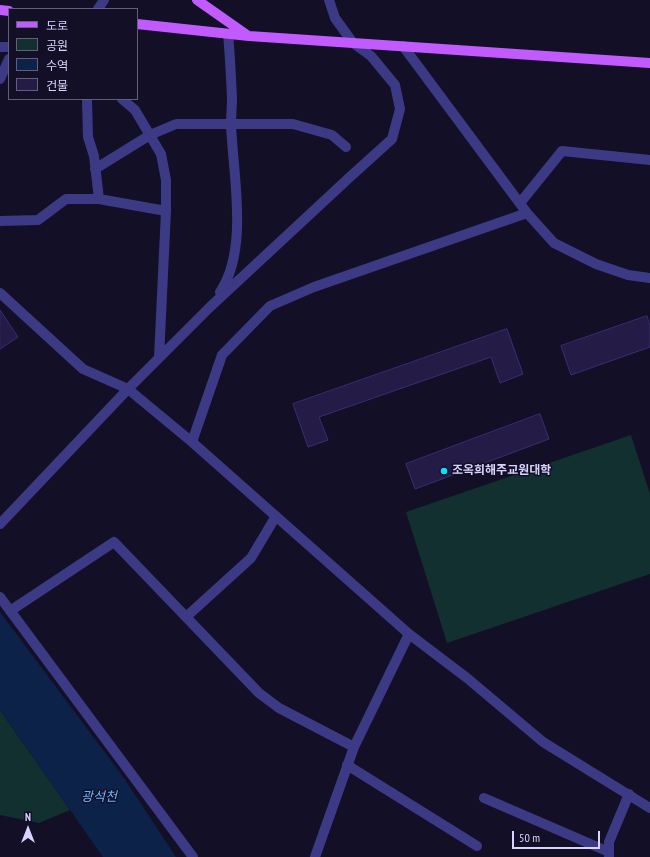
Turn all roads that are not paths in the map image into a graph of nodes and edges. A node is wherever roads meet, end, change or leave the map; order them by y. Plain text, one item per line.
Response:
1 (197, 0) edge
2 (329, 0) edge
3 (138, 24) edge
4 (228, 34) junction
5 (249, 36) junction
6 (354, 43) junction
7 (403, 46) junction
8 (8, 61) edge
9 (650, 63) edge
10 (0, 79) edge
11 (87, 100) edge
12 (123, 100) edge
13 (231, 124) junction
14 (150, 135) junction
15 (346, 148) dead end
16 (650, 160) edge
17 (95, 169) junction
18 (99, 200) junction
19 (520, 203) junction
20 (166, 211) junction
21 (527, 213) junction
22 (0, 222) edge
23 (650, 278) edge
24 (0, 293) edge
25 (210, 307) junction
26 (159, 358) junction
27 (128, 389) junction
28 (192, 442) junction
29 (276, 516) junction
30 (0, 524) edge
31 (0, 597) edge
32 (10, 611) junction
33 (186, 617) junction
34 (409, 634) junction
35 (354, 747) junction
36 (347, 765) junction
37 (629, 794) junction
38 (484, 798) dead end
39 (650, 808) edge
40 (477, 846) dead end
41 (609, 854) edge
42 (194, 857) edge
43 (314, 857) edge

1 - 5 main road
2 - 6 street
3 - 4 main road
4 - 5 main road
4 - 13 street
5 - 6 main road
6 - 7 main road
6 - 25 street
7 - 9 main road
7 - 19 street
8 - 10 street
11 - 17 street
12 - 14 street
13 - 14 street
13 - 15 street
13 - 25 street
14 - 17 street
14 - 20 street
16 - 19 street
17 - 18 street
18 - 20 street
18 - 22 street
19 - 21 street
20 - 26 street
21 - 23 street
21 - 28 street
24 - 27 street
25 - 26 street
26 - 27 street
27 - 28 street
27 - 30 street
28 - 29 street
29 - 33 street
29 - 34 street
31 - 32 street
32 - 33 street
32 - 42 street
33 - 35 street
34 - 35 street
34 - 37 street
35 - 36 street
36 - 40 street
36 - 43 street
37 - 39 street
37 - 41 street
38 - 41 street

